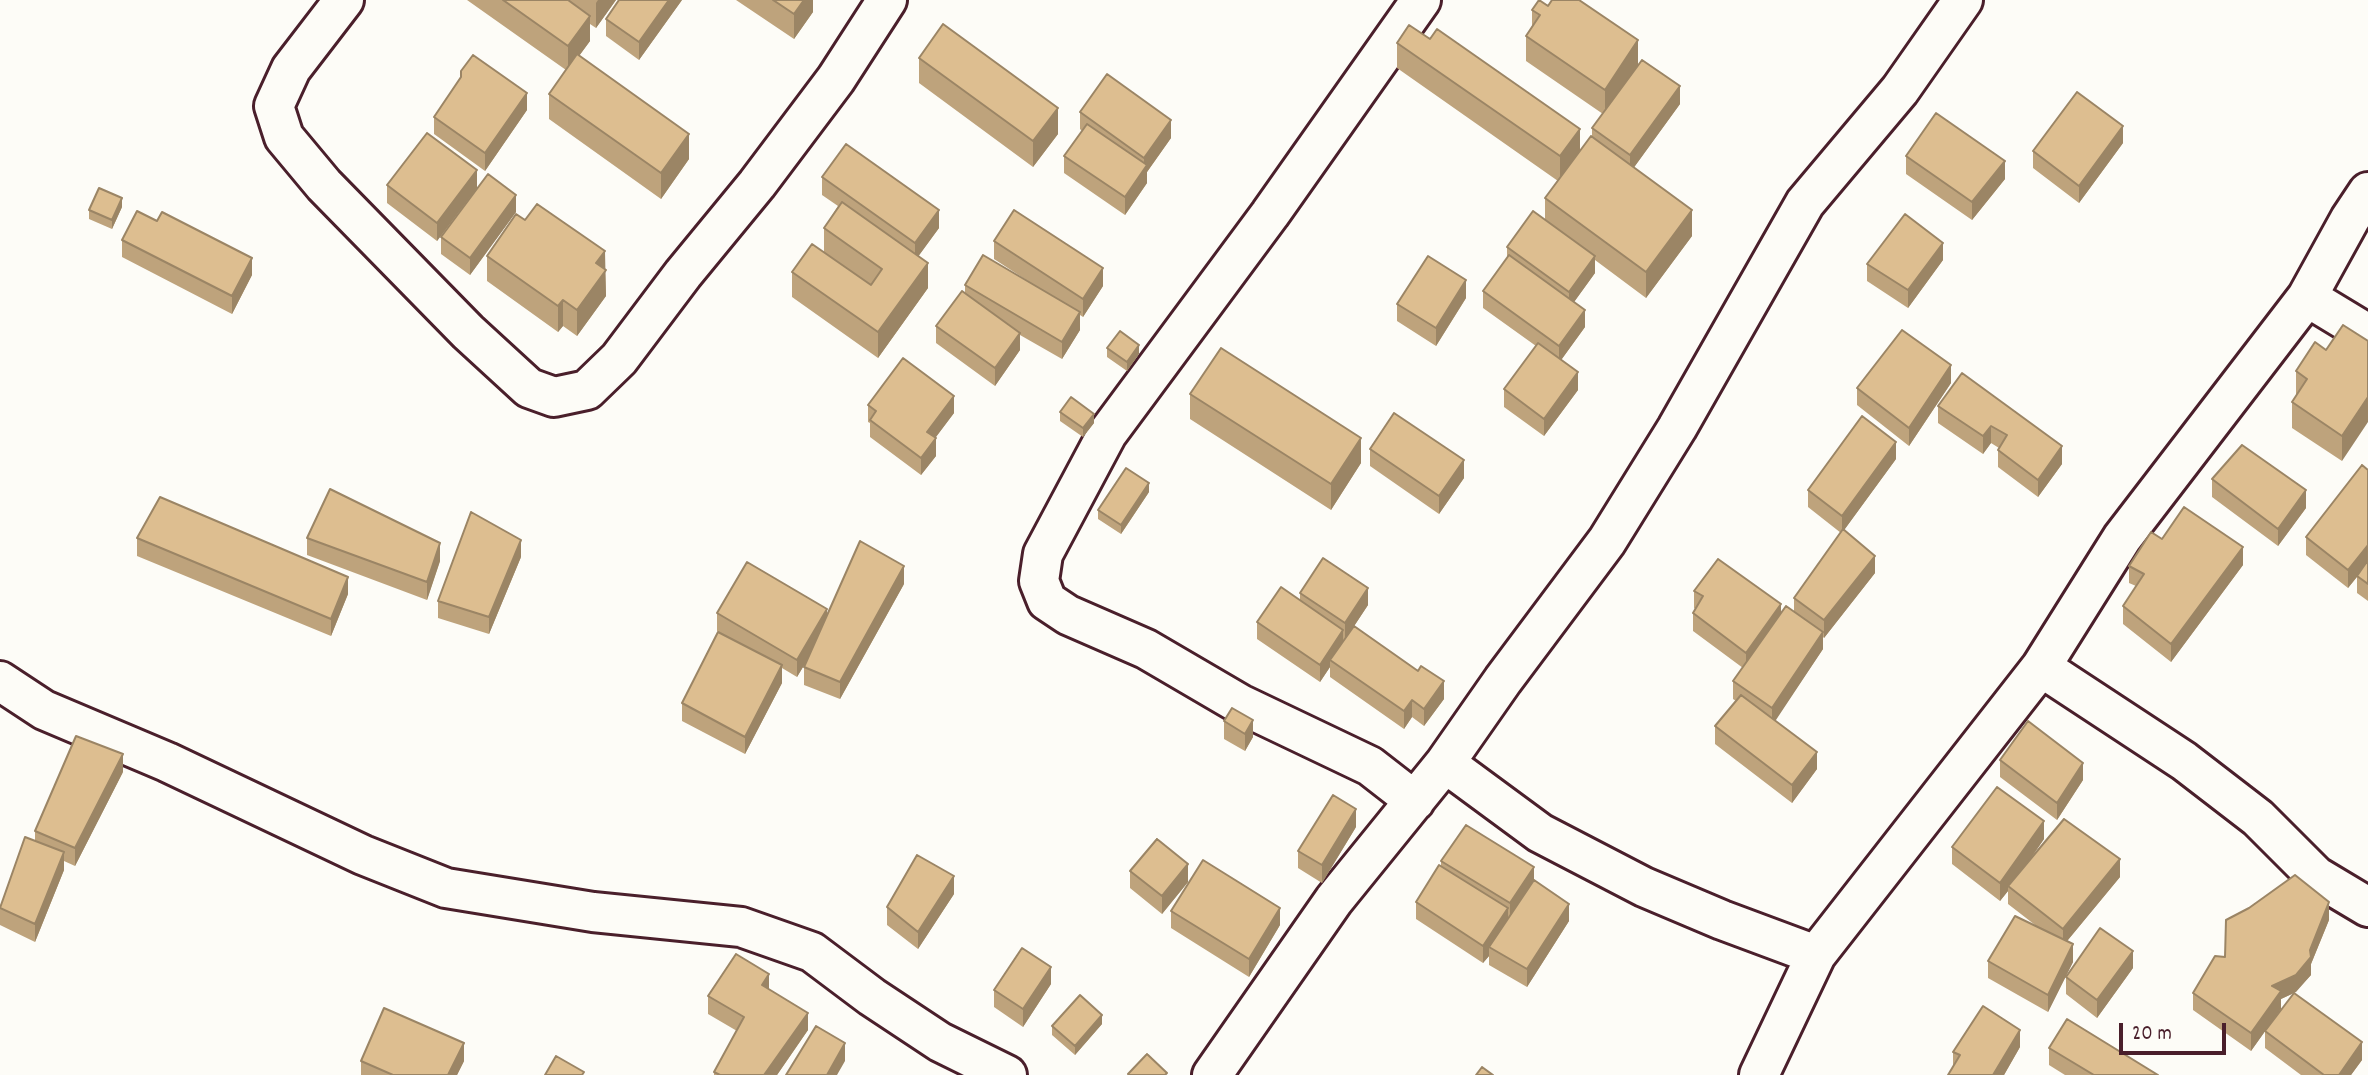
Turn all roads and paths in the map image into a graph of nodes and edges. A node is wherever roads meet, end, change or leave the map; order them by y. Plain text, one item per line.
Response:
1 (344, 0) edge
2 (887, 0) edge
3 (1422, 0) edge
4 (1963, 0) edge
5 (2368, 192) edge
6 (2308, 297) junction
7 (2368, 334) edge
8 (2041, 667) junction
9 (0, 681) edge
10 (1445, 763) junction
11 (1415, 802) junction
12 (2368, 907) edge
13 (1816, 955) junction
14 (1007, 1075) edge
15 (1212, 1075) edge
16 (1759, 1075) edge

1 - 2 street
3 - 11 street
4 - 10 street
5 - 6 street
6 - 7 street
6 - 8 street
8 - 12 street
8 - 13 street
9 - 14 street
10 - 11 street
10 - 13 street
11 - 15 street
13 - 16 street

